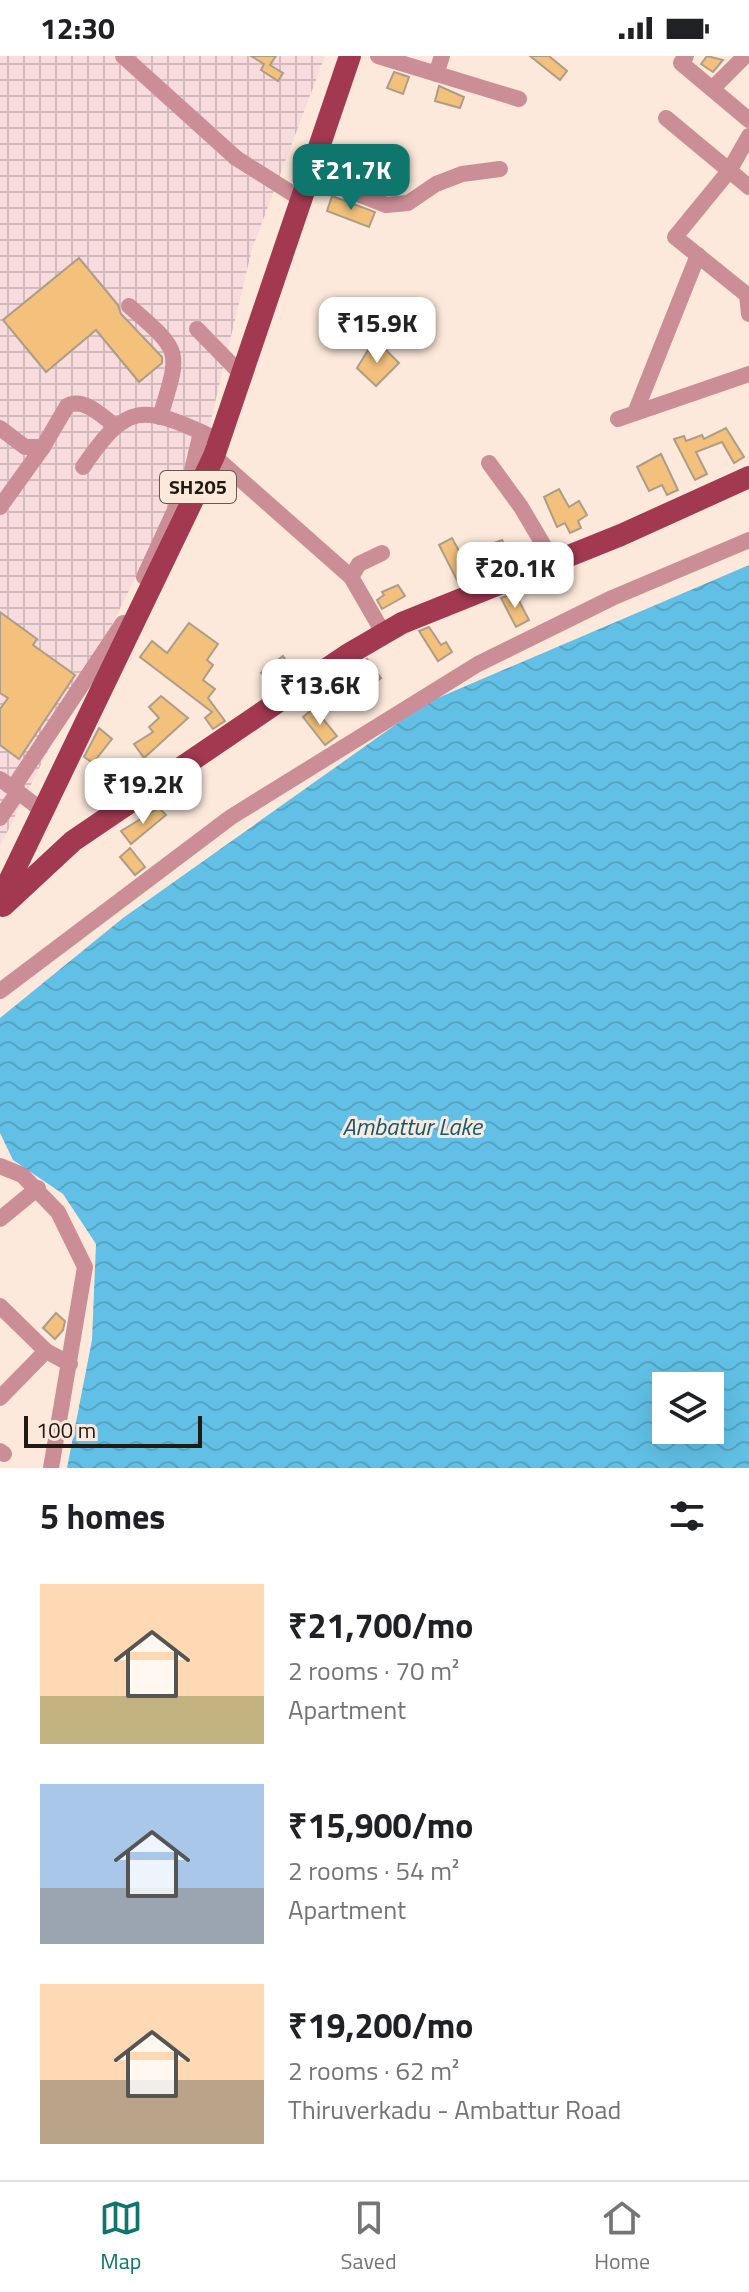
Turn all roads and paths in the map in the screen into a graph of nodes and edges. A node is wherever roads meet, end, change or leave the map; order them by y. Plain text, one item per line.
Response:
1 (123, 56) edge
2 (350, 56) edge
3 (378, 56) edge
4 (442, 56) edge
5 (686, 56) edge
6 (745, 56) edge
7 (436, 74) junction
8 (712, 89) junction
9 (519, 99) dead end
10 (666, 118) dead end
11 (749, 120) edge
12 (749, 136) edge
13 (500, 169) dead end
14 (729, 171) junction
15 (309, 175) junction
16 (749, 187) edge
17 (301, 199) junction
18 (698, 255) junction
19 (129, 306) dead end
20 (749, 314) edge
21 (197, 329) dead end
22 (241, 374) junction
23 (749, 374) edge
24 (635, 413) junction
25 (160, 417) junction
26 (618, 419) dead end
27 (114, 425) junction
28 (0, 428) edge
29 (211, 442) junction
30 (43, 447) junction
31 (489, 463) dead end
32 (83, 467) dead end
33 (749, 477) edge
34 (0, 507) edge
35 (749, 540) edge
36 (382, 553) dead end
37 (553, 561) junction
38 (351, 577) junction
39 (384, 634) junction
40 (10, 786) edge
41 (0, 818) edge
42 (40, 818) junction
43 (73, 841) junction
44 (0, 900) edge
45 (0, 908) edge
46 (0, 991) edge
47 (0, 1166) edge
48 (38, 1188) junction
49 (0, 1219) edge
50 (0, 1306) edge
51 (46, 1351) junction
52 (70, 1364) junction
53 (0, 1398) edge
54 (51, 1468) edge

1 - 17 street
2 - 15 main road, SH205
3 - 7 street
4 - 7 street
5 - 8 street
6 - 8 street
7 - 9 street
8 - 11 street
10 - 14 street
12 - 14 street
13 - 15 street
14 - 16 street
14 - 18 street
15 - 17 main road, SH205
17 - 22 main road, SH205
18 - 20 street
18 - 24 street
19 - 25 street
21 - 22 street
22 - 29 main road, SH205
23 - 24 street
24 - 26 street
25 - 27 street
25 - 29 street
27 - 30 street
27 - 32 street
28 - 30 street
29 - 38 street
29 - 40 street
29 - 42 main road, SH205
30 - 34 street
31 - 37 street
33 - 37 main road
35 - 46 street
36 - 38 street
37 - 39 main road
38 - 39 street
39 - 43 main road
40 - 41 street
40 - 42 street
42 - 43 main road
42 - 44 main road, SH205
43 - 45 main road
47 - 48 street
48 - 49 street
48 - 52 street
50 - 51 street
51 - 52 street
51 - 53 street
52 - 54 street

